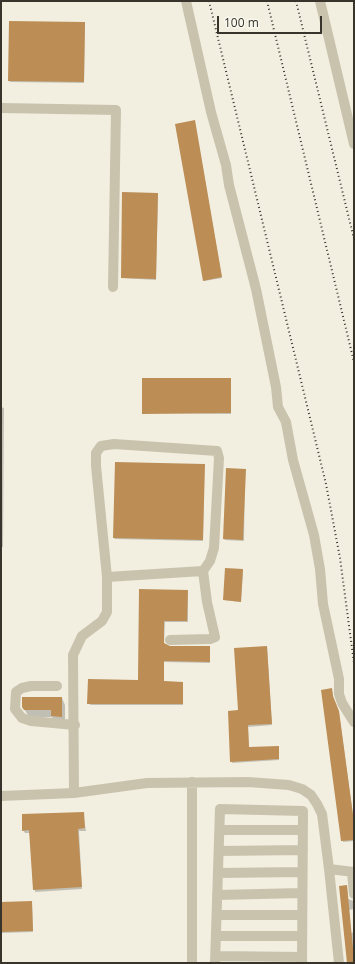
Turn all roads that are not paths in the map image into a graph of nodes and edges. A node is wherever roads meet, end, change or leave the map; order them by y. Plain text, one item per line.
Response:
1 (186, 1) edge
2 (320, 1) edge
3 (1, 108) edge
4 (354, 144) edge
5 (113, 287) dead end
6 (203, 570) junction
7 (107, 578) junction
8 (170, 640) dead end
9 (57, 686) dead end
10 (354, 722) edge
11 (75, 725) junction
12 (192, 782) junction
13 (74, 792) junction
14 (1, 796) edge
15 (220, 830) junction
16 (303, 830) junction
17 (303, 850) junction
18 (219, 851) junction
19 (329, 869) junction
20 (302, 872) junction
21 (353, 872) edge
22 (218, 873) junction
23 (302, 893) junction
24 (354, 894) edge
25 (217, 895) junction
26 (217, 915) junction
27 (302, 915) junction
28 (216, 936) junction
29 (302, 936) junction
30 (215, 959) edge
31 (302, 960) edge
32 (192, 963) edge
33 (339, 963) edge

1 - 10 street
2 - 4 street
3 - 5 street
6 - 7 street
6 - 7 street
6 - 8 street
7 - 11 street
9 - 11 street
11 - 13 street
12 - 13 street
12 - 19 street
12 - 32 street
13 - 14 street
15 - 16 street
15 - 16 street
15 - 18 street
16 - 17 street
17 - 18 street
17 - 20 street
18 - 22 street
19 - 21 street
19 - 33 street
20 - 22 street
20 - 23 street
21 - 24 street
22 - 25 street
23 - 25 street
23 - 27 street
25 - 26 street
26 - 27 street
26 - 28 street
27 - 29 street
28 - 29 street
28 - 30 street
29 - 31 street
30 - 31 street

